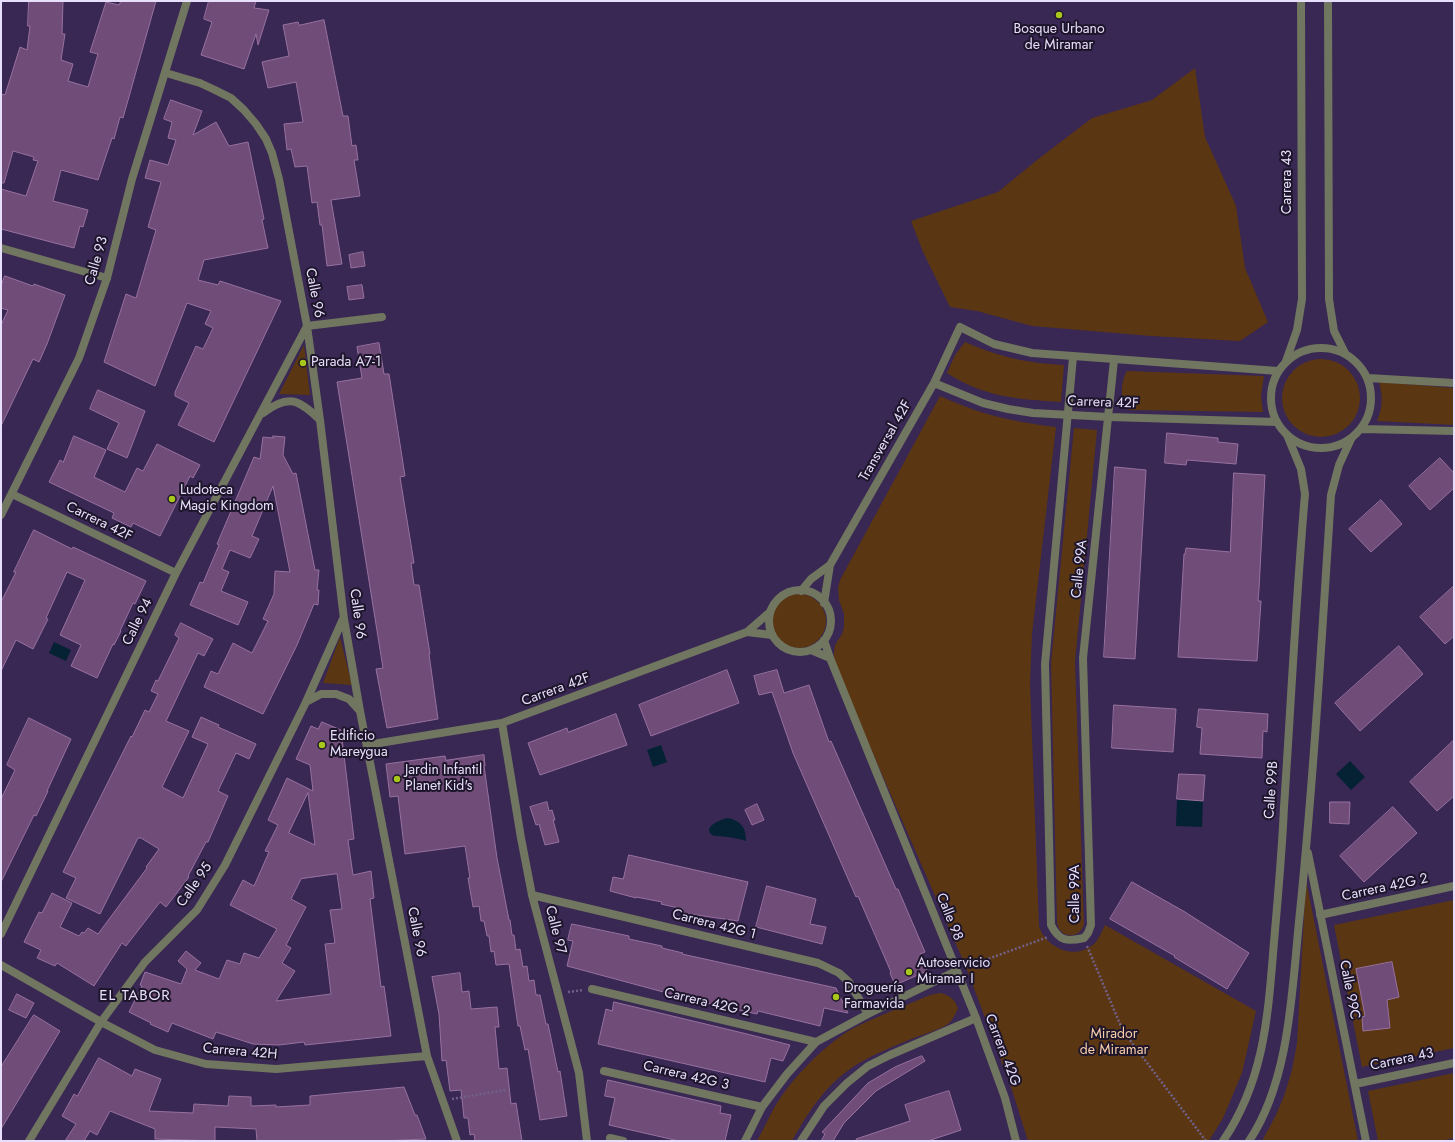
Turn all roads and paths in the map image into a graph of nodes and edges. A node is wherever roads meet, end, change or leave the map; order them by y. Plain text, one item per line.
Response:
1 (187, 1) edge
2 (1301, 1) edge
3 (1328, 1) edge
4 (166, 73) junction
5 (1, 248) edge
6 (107, 278) junction
7 (382, 317) dead end
8 (307, 326) junction
9 (1345, 353) junction
10 (1073, 357) junction
11 (1114, 360) junction
12 (1286, 362) junction
13 (1278, 371) junction
14 (1368, 378) junction
15 (934, 383) junction
16 (1454, 383) edge
17 (260, 414) junction
18 (1068, 415) junction
19 (1109, 417) junction
20 (320, 420) junction
21 (1277, 422) junction
22 (1362, 428) junction
23 (1454, 431) edge
24 (1287, 435) junction
25 (1351, 439) junction
26 (12, 494) junction
27 (1, 515) edge
28 (830, 565) junction
29 (176, 573) junction
30 (801, 591) junction
31 (824, 603) junction
32 (770, 612) junction
33 (344, 619) junction
34 (747, 632) junction
35 (772, 635) junction
36 (824, 640) junction
37 (811, 650) junction
38 (830, 658) junction
39 (306, 702) junction
40 (360, 711) junction
41 (502, 723) junction
42 (367, 745) junction
43 (1307, 845) junction
44 (1454, 886) edge
45 (532, 894) junction
46 (1320, 915) junction
47 (1, 934) edge
48 (1056, 934) junction
49 (1084, 938) junction
50 (1, 965) edge
51 (956, 971) junction
52 (592, 989) joint
53 (558, 994) junction
54 (868, 1014) junction
55 (976, 1018) junction
56 (101, 1022) junction
57 (816, 1042) junction
58 (427, 1056) junction
59 (1454, 1063) edge
60 (604, 1071) dead end
61 (1355, 1084) junction
62 (506, 1090) dead end
63 (442, 1101) junction
64 (762, 1107) junction
65 (610, 1138) dead end
66 (29, 1141) edge
67 (457, 1141) edge
68 (587, 1141) edge
69 (623, 1141) edge
70 (745, 1141) edge
71 (801, 1141) edge
72 (1016, 1141) edge
73 (1206, 1141) edge
74 (1223, 1141) edge
75 (1249, 1141) edge
76 (1366, 1141) edge

1 - 4 street, Calle 93
2 - 12 street, Carrera 43
3 - 9 street
4 - 6 street, Calle 93
4 - 8 street, Calle 96
5 - 6 street
6 - 26 street, Calle 93
7 - 8 street
8 - 17 street, Calle 94
8 - 20 street, Calle 96
9 - 12 street
9 - 14 street
10 - 11 street
10 - 15 street, Transversal 42F
10 - 18 street, Calle 99A
11 - 13 street
11 - 19 street, Calle 99A
12 - 13 street
13 - 21 street
14 - 16 street
14 - 22 street
15 - 18 street, Carrera 42F
15 - 28 street, Transversal 42F
17 - 20 street
17 - 29 street, Calle 94
18 - 19 street, Carrera 42F
18 - 48 street, Calle 99A
19 - 21 street, Carrera 42F
19 - 49 street, Calle 99A
20 - 33 street, Calle 96
21 - 24 street
22 - 23 street
22 - 25 street
24 - 25 street
24 - 74 street, Calle 99B
25 - 43 street
26 - 27 street, Calle 93
26 - 29 street, Carrera 42F
28 - 30 street, Transversal 42F
28 - 31 street, Transversal 42F
29 - 47 street, Calle 94
30 - 31 street
30 - 32 street
31 - 36 street
32 - 34 street, Carrera 42F
32 - 35 street
33 - 39 street, Calle 95
33 - 40 street, Calle 96
34 - 35 street, Carrera 42F
34 - 41 street, Carrera 42F
35 - 37 street
36 - 37 street
36 - 38 street, Calle 98
37 - 38 street
38 - 51 street, Calle 98
39 - 40 street
39 - 56 street, Calle 95
40 - 42 street, Calle 96
41 - 42 street, Carrera 42F
41 - 45 street, Calle 97
42 - 58 street, Calle 96
43 - 46 street, Calle 99C
43 - 75 street
44 - 46 street, Carrera 42G 2
45 - 53 street, Calle 97
45 - 54 street, Carrera 42G 1
46 - 61 street, Calle 99C
48 - 49 street, Calle 99A
48 - 51 path
49 - 73 path
50 - 56 street, Carrera 42H
51 - 54 street
51 - 55 street, Carrera 42G
52 - 53 path
52 - 57 street, Carrera 42G 2
53 - 68 street, Calle 97
54 - 57 street
55 - 71 street
55 - 72 street, Carrera 42G
56 - 58 street, Carrera 42H
56 - 66 street, Calle 95
57 - 64 street
58 - 63 street, Calle 96
59 - 61 street, Carrera 43
60 - 64 street, Carrera 42G 3
61 - 76 street, Calle 99C
62 - 63 path
63 - 67 street, Calle 96
64 - 70 street
65 - 69 street

